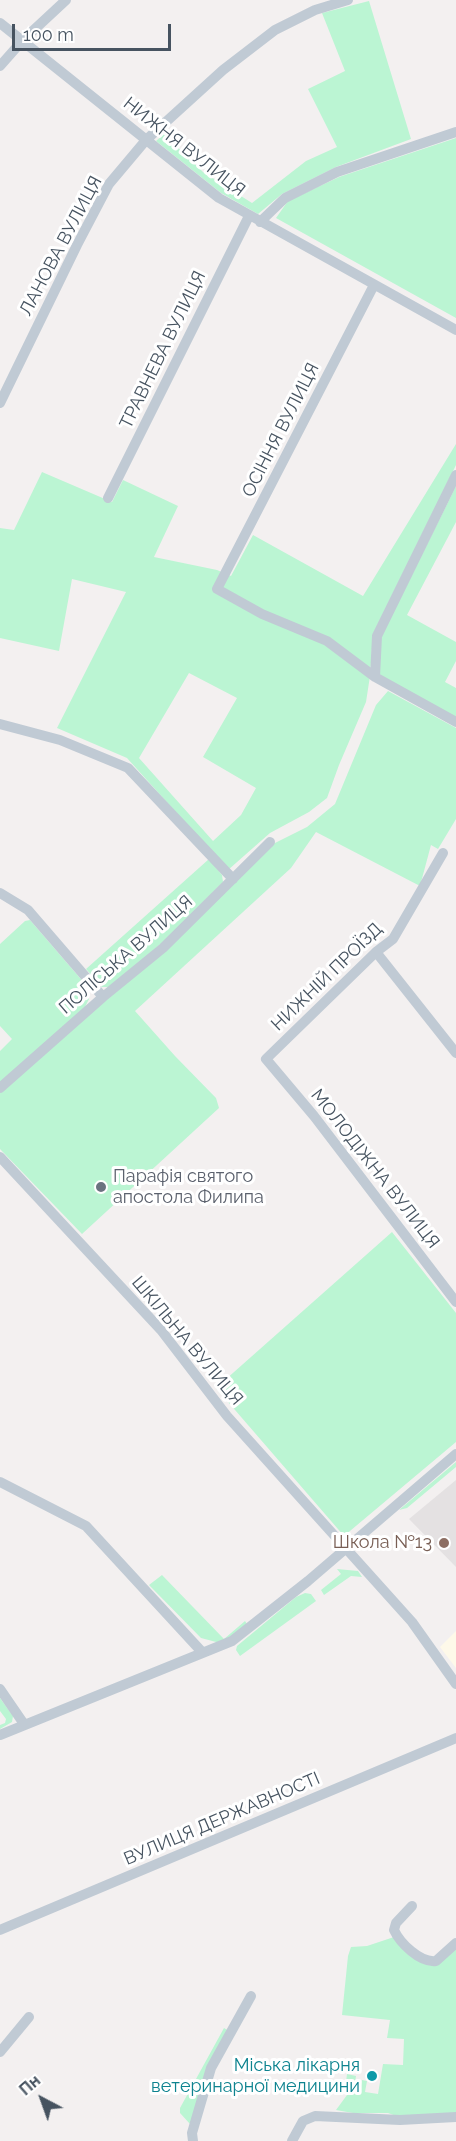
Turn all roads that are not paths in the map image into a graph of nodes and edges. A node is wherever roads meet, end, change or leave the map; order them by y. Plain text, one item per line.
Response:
1 (66, 0) edge
2 (348, 0) edge
3 (0, 23) edge
4 (23, 40) junction
5 (0, 66) edge
6 (456, 132) edge
7 (146, 140) junction
8 (249, 216) junction
9 (260, 222) junction
10 (374, 285) junction
11 (456, 330) edge
12 (0, 403) edge
13 (456, 475) edge
14 (108, 498) dead end
15 (375, 677) junction
16 (456, 722) edge
17 (0, 724) edge
18 (270, 842) dead end
19 (443, 853) dead end
20 (233, 879) junction
21 (0, 893) edge
22 (376, 952) junction
23 (103, 997) junction
24 (456, 1053) edge
25 (266, 1059) joint
26 (0, 1088) edge
27 (0, 1157) edge
28 (456, 1302) edge
29 (456, 1454) edge
30 (0, 1482) edge
31 (347, 1548) junction
32 (202, 1652) junction
33 (456, 1684) edge
34 (0, 1689) edge
35 (24, 1724) junction
36 (0, 1735) edge
37 (456, 1738) edge
38 (412, 1905) dead end
39 (0, 1930) edge
40 (456, 1943) edge
41 (251, 1996) dead end
42 (29, 2017) dead end
43 (0, 2052) edge
44 (456, 2117) edge
45 (193, 2141) edge
46 (292, 2141) edge

1 - 4 street
2 - 7 street, ЛАНОВА ВУЛИЦЯ
3 - 4 street, НИЖНЯ ВУЛИЦЯ
4 - 5 street
4 - 7 street, НИЖНЯ ВУЛИЦЯ
6 - 9 street
7 - 8 street, НИЖНЯ ВУЛИЦЯ
7 - 12 street, ЛАНОВА ВУЛИЦЯ
8 - 9 street, НИЖНЯ ВУЛИЦЯ
8 - 14 street, ТРАВНЕВА ВУЛИЦЯ
9 - 10 street, НИЖНЯ ВУЛИЦЯ
10 - 11 street, НИЖНЯ ВУЛИЦЯ
10 - 15 street, ОСІННЯ ВУЛИЦЯ
13 - 15 street
15 - 16 street
17 - 20 street
18 - 20 street, ПОЛІСЬКА ВУЛИЦЯ
19 - 22 street, НИЖНІЙ ПРОЇЗД
20 - 23 street, ПОЛІСЬКА ВУЛИЦЯ
21 - 23 street
22 - 24 street
22 - 25 street, НИЖНІЙ ПРОЇЗД
23 - 26 street, ПОЛІСЬКА ВУЛИЦЯ
25 - 28 street, МОЛОДІЖНА ВУЛИЦЯ
27 - 31 street, ШКІЛЬНА ВУЛИЦЯ
29 - 31 street
30 - 32 street
31 - 32 street
31 - 33 street, ШКІЛЬНА ВУЛИЦЯ
32 - 35 street
34 - 35 street
35 - 36 street
37 - 39 street, ВУЛИЦЯ ДЕРЖАВНОСТІ
38 - 40 street
41 - 45 street
42 - 43 street
44 - 46 street

